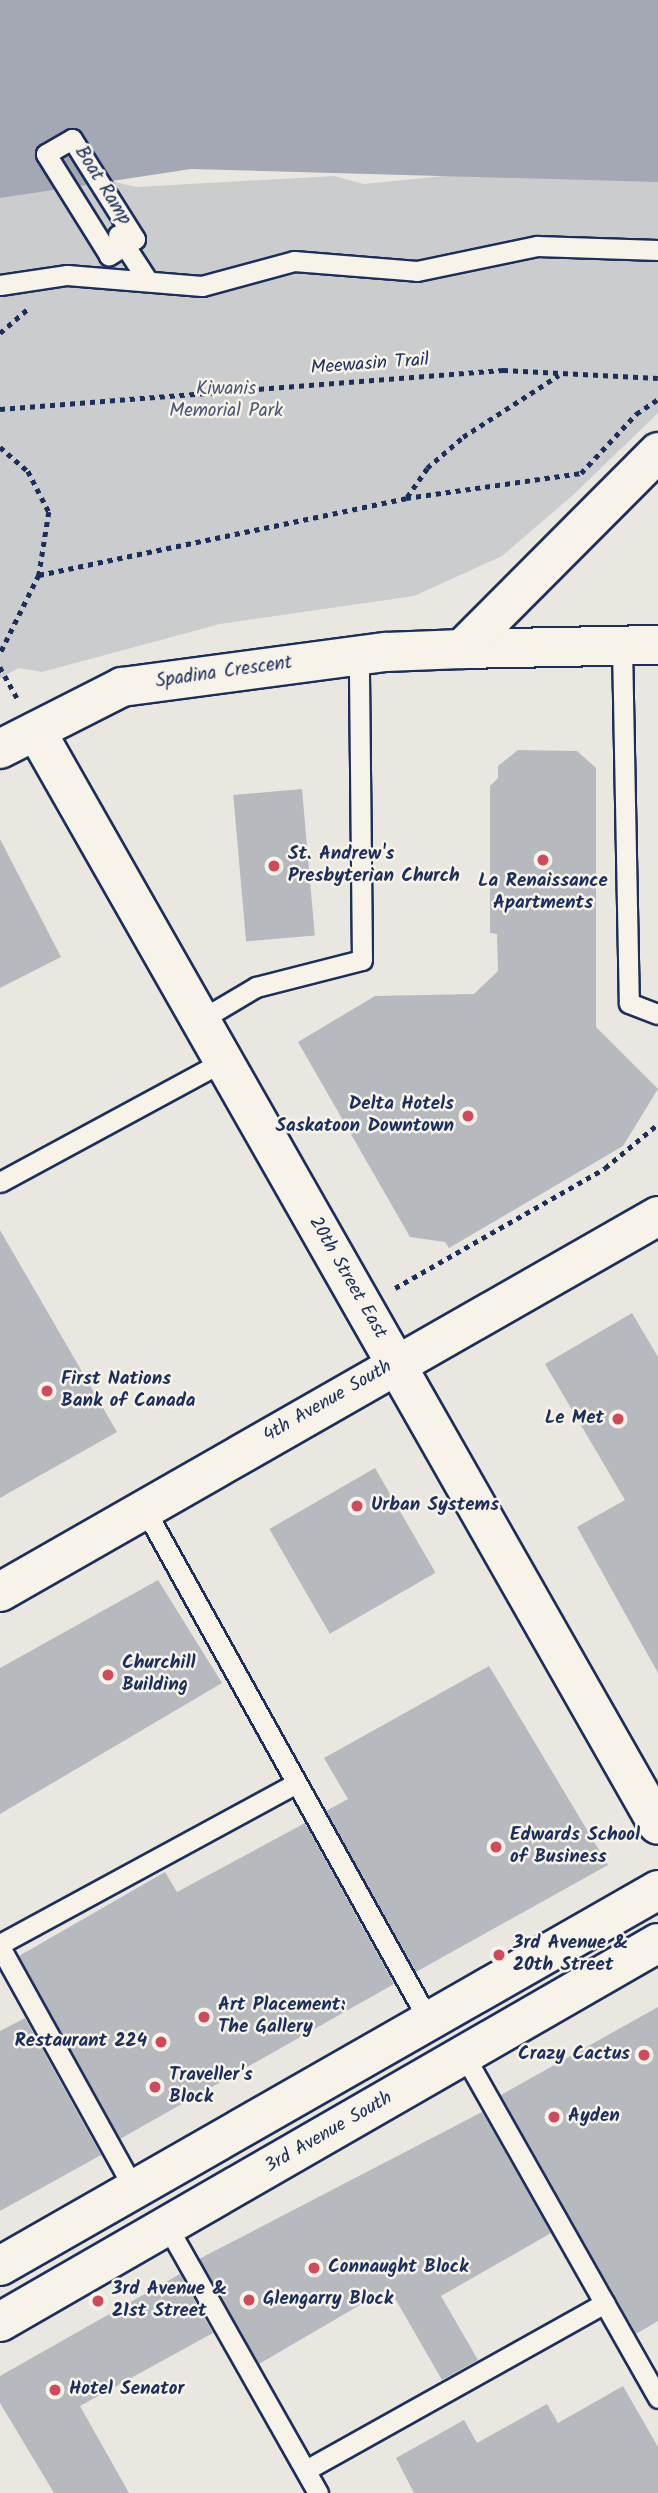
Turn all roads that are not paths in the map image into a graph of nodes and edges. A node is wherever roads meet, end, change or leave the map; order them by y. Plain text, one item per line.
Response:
1 (125, 246) junction
2 (658, 250) edge
3 (148, 281) junction
4 (0, 285) edge
5 (658, 452) edge
6 (640, 645) edge
7 (462, 649) junction
8 (359, 655) junction
9 (36, 731) junction
10 (0, 748) edge
11 (658, 1014) edge
12 (202, 1019) junction
13 (223, 1060) junction
14 (0, 1182) edge
15 (654, 1227) edge
16 (396, 1364) junction
17 (144, 1508) junction
18 (0, 1592) edge
19 (295, 1784) junction
20 (658, 1825) edge
21 (658, 1890) edge
22 (658, 1943) edge
23 (0, 1945) edge
24 (429, 2021) junction
25 (464, 2055) junction
26 (134, 2189) junction
27 (167, 2226) junction
28 (0, 2266) edge
29 (605, 2304) junction
30 (0, 2322) edge
31 (658, 2398) edge
32 (306, 2470) junction
33 (318, 2493) edge

1 - 1 lane, Boat Ramp
1 - 3 lane
2 - 3 lane
3 - 4 lane
5 - 7 main road
6 - 7 main road, Spadina Crescent
6 - 11 lane
7 - 8 main road, Spadina Crescent
8 - 9 main road, Spadina Crescent
8 - 12 lane
9 - 10 main road, Spadina Crescent
9 - 12 main road, 20th Street East
12 - 13 main road, 20th Street East
13 - 14 lane
13 - 16 main road, 20th Street East
15 - 16 main road, 4th Avenue South
16 - 17 main road, 4th Avenue South
16 - 20 main road, 20th Street East
17 - 18 main road, 4th Avenue South
17 - 19 lane
19 - 23 lane
19 - 24 lane
21 - 24 main road
22 - 25 main road, 3rd Avenue South
23 - 26 lane
24 - 26 main road
25 - 27 main road, 3rd Avenue South
25 - 29 lane
26 - 28 main road
27 - 30 main road, 3rd Avenue South
27 - 32 lane
29 - 31 lane
29 - 32 lane
32 - 33 lane

